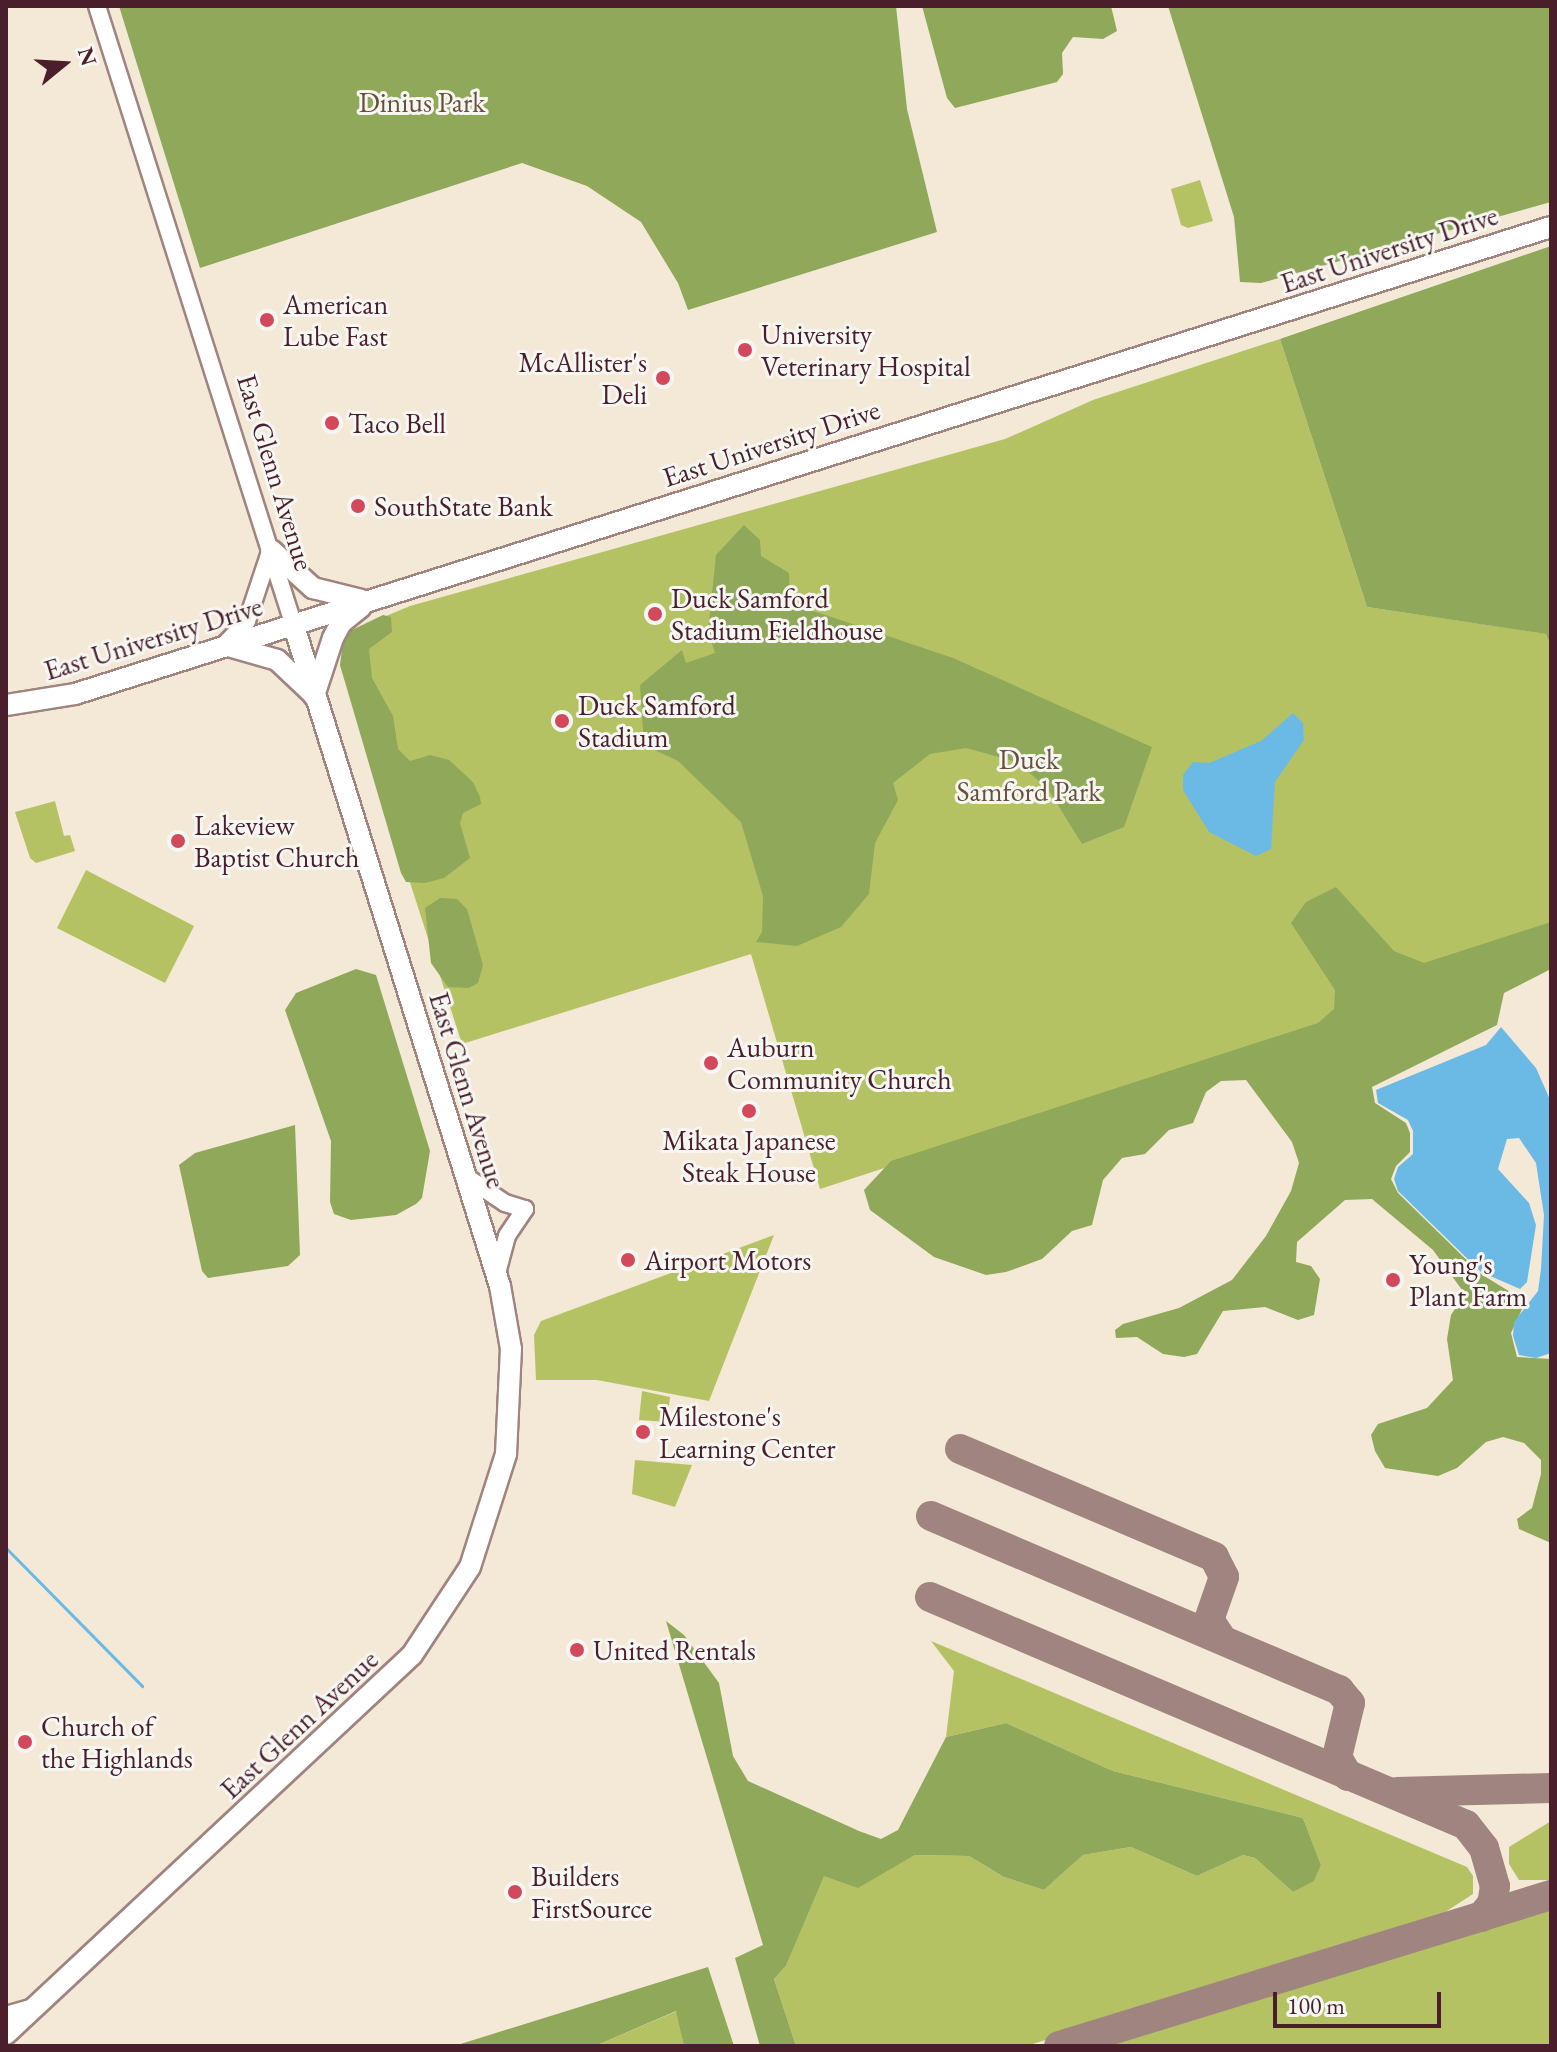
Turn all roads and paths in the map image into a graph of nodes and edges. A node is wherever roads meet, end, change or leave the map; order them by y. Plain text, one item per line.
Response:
1 (97, 6) edge
2 (1551, 227) edge
3 (271, 550) junction
4 (370, 601) junction
5 (293, 623) junction
6 (224, 645) junction
7 (314, 696) junction
8 (6, 705) edge
9 (465, 1176) junction
10 (497, 1276) junction
11 (36, 2007) junction
12 (6, 2015) edge
13 (6, 2034) edge

1 - 3 street, East Glenn Avenue
2 - 4 main road, East University Drive
3 - 4 main road
3 - 5 street, East Glenn Avenue
3 - 6 street
4 - 5 main road, East University Drive
4 - 7 main road
5 - 6 main road, East University Drive
5 - 7 main road, East Glenn Avenue
6 - 7 main road
6 - 8 main road, East University Drive
7 - 9 main road, East Glenn Avenue
9 - 10 main road, East Glenn Avenue
9 - 10 street
10 - 11 main road, East Glenn Avenue
11 - 12 street
11 - 13 main road, East Glenn Avenue

